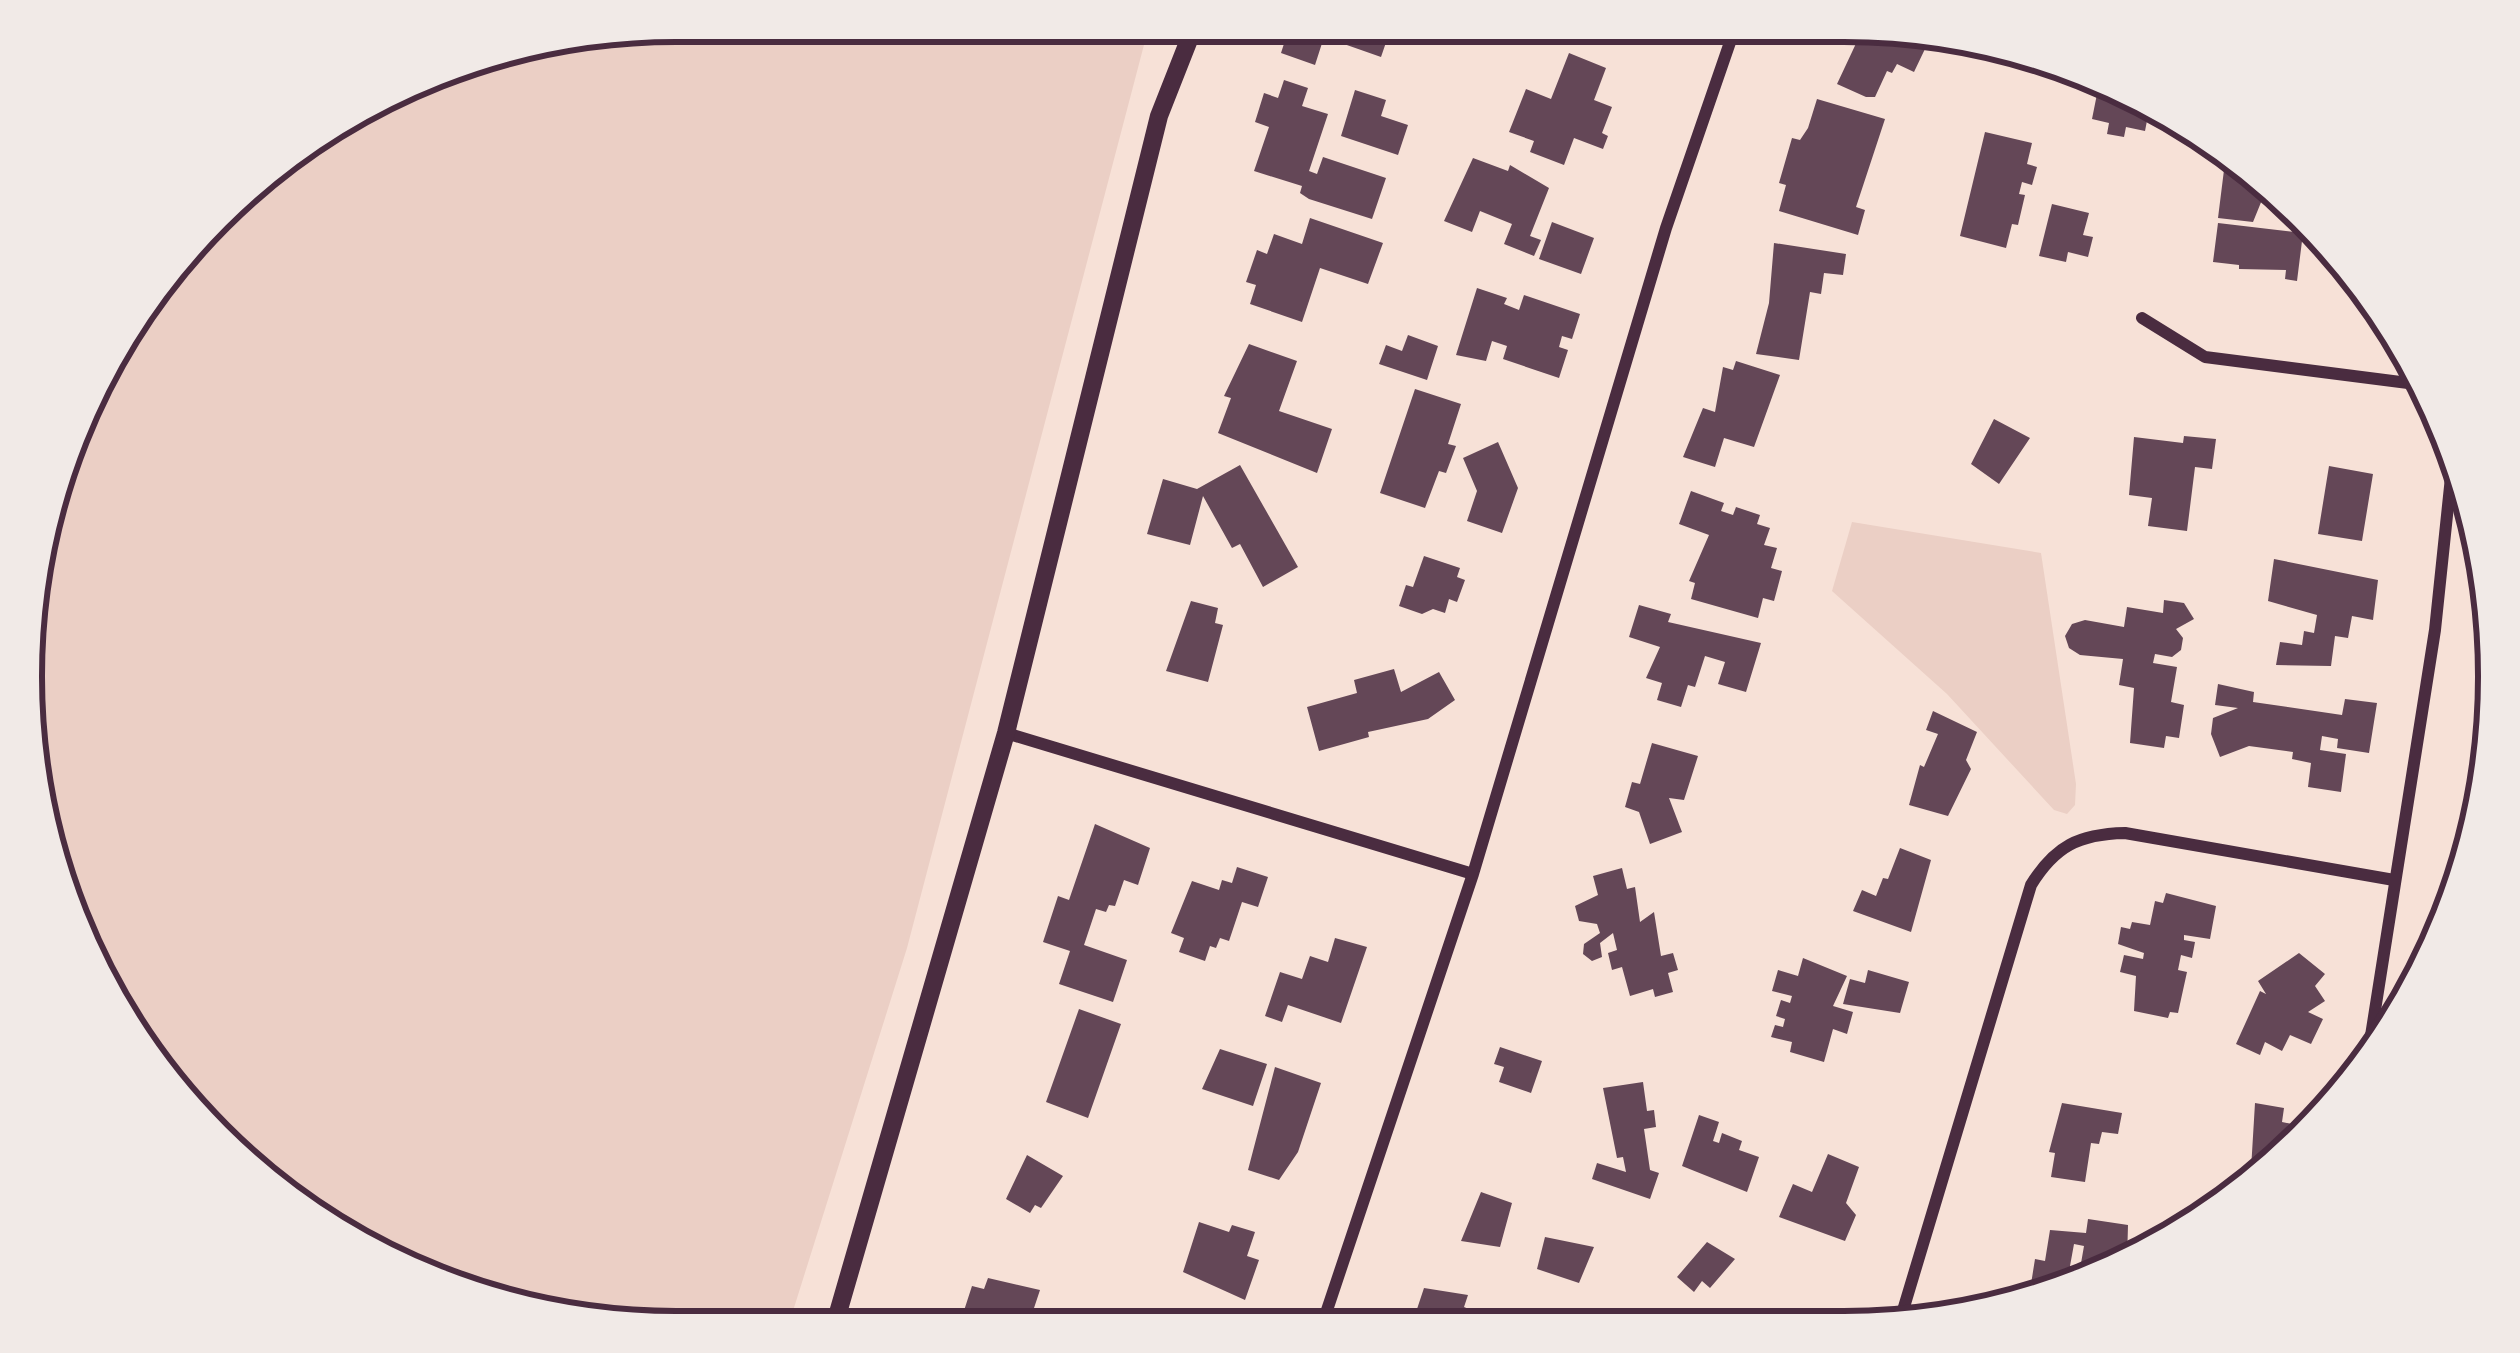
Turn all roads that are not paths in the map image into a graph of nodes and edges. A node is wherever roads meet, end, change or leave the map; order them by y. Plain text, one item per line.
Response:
1 (1188, 42) edge
2 (1730, 42) edge
3 (2142, 318) dead end
4 (2406, 383) edge
5 (2450, 491) edge
6 (1006, 733) junction
7 (1473, 874) junction
8 (2394, 880) junction
9 (2372, 1027) edge
10 (1904, 1308) edge
11 (839, 1311) edge
12 (1327, 1311) edge

1 - 6 street
2 - 7 street
3 - 4 street
5 - 8 street
6 - 7 street
6 - 11 street
7 - 12 street
8 - 9 street
8 - 10 street

